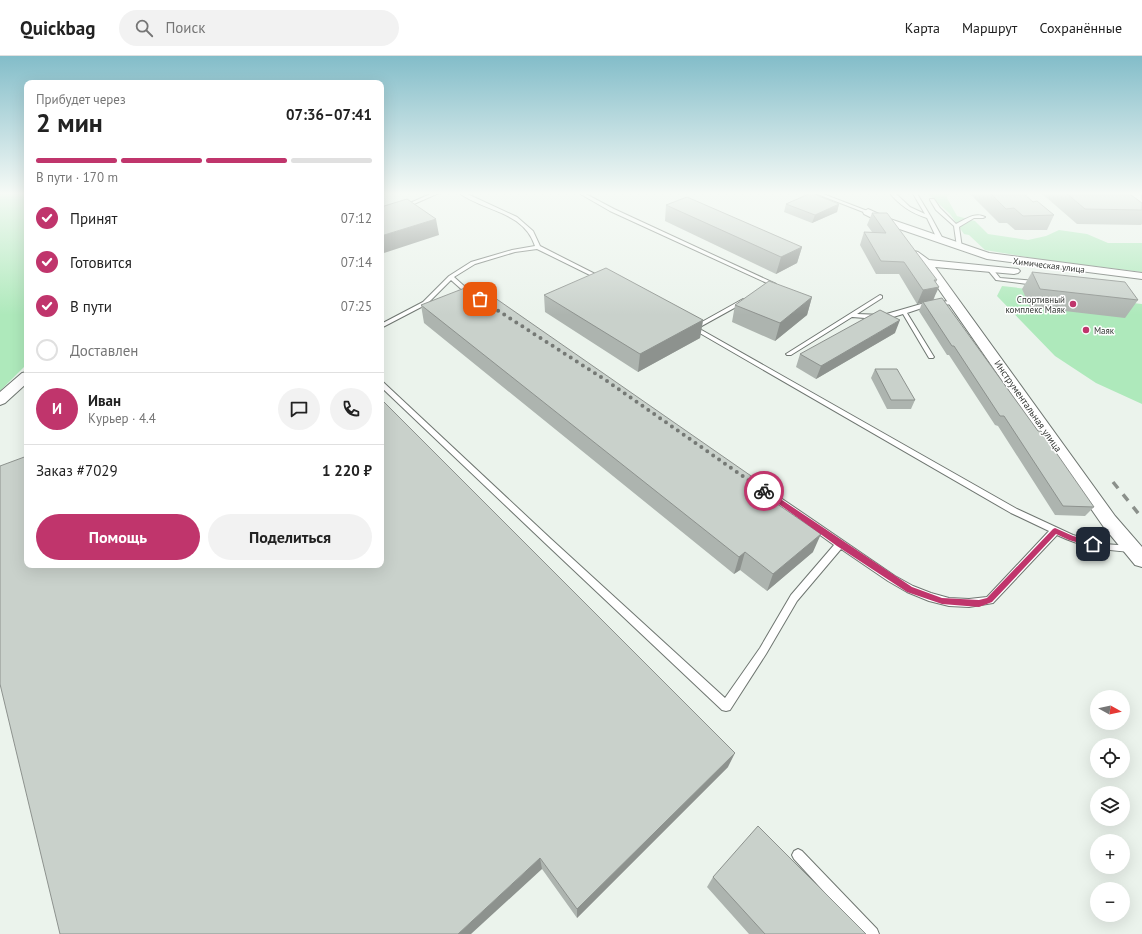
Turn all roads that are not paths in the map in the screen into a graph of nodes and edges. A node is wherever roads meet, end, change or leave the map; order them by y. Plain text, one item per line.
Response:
1 (532, 233) edge
2 (662, 233) edge
3 (921, 233) edge
4 (937, 233) edge
5 (957, 233) edge
6 (941, 240) junction
7 (538, 247) junction
8 (960, 247) junction
9 (974, 253) junction
10 (914, 254) edge
11 (926, 263) junction
12 (971, 267) junction
13 (990, 269) junction
14 (1142, 276) edge
15 (451, 277) junction
16 (606, 281) edge
17 (1044, 284) edge
18 (1142, 286) edge
19 (760, 291) edge
20 (880, 297) dead end
21 (477, 298) edge
22 (747, 299) edge
23 (954, 302) junction
24 (904, 312) junction
25 (851, 315) junction
26 (384, 324) edge
27 (687, 325) edge
28 (694, 328) junction
29 (789, 354) dead end
30 (931, 357) dead end
31 (24, 379) edge
32 (384, 386) edge
33 (0, 400) edge
34 (756, 485) edge
35 (1055, 530) junction
36 (840, 544) junction
37 (1137, 554) edge
38 (798, 855) dead end
39 (872, 934) edge

1 - 7 lane
2 - 19 lane
3 - 6 street, Химическая улица
4 - 6 lane
5 - 8 lane
6 - 8 street, Химическая улица
7 - 15 lane
7 - 16 lane
8 - 9 street, Химическая улица
9 - 12 street
9 - 14 street, Химическая улица
10 - 11 street, Инструментальная улица
11 - 12 street, Химическая улица
11 - 23 street, Инструментальная улица
12 - 13 street, Химическая улица
13 - 17 lane
13 - 18 street, Химическая улица
15 - 21 lane
15 - 26 lane
20 - 25 lane
22 - 28 lane
23 - 24 lane
23 - 37 street, Инструментальная улица
24 - 25 lane
24 - 30 lane
25 - 29 lane
27 - 28 lane
28 - 35 lane
31 - 33 street
32 - 36 lane
34 - 36 lane
35 - 36 lane
35 - 37 lane
38 - 39 lane

